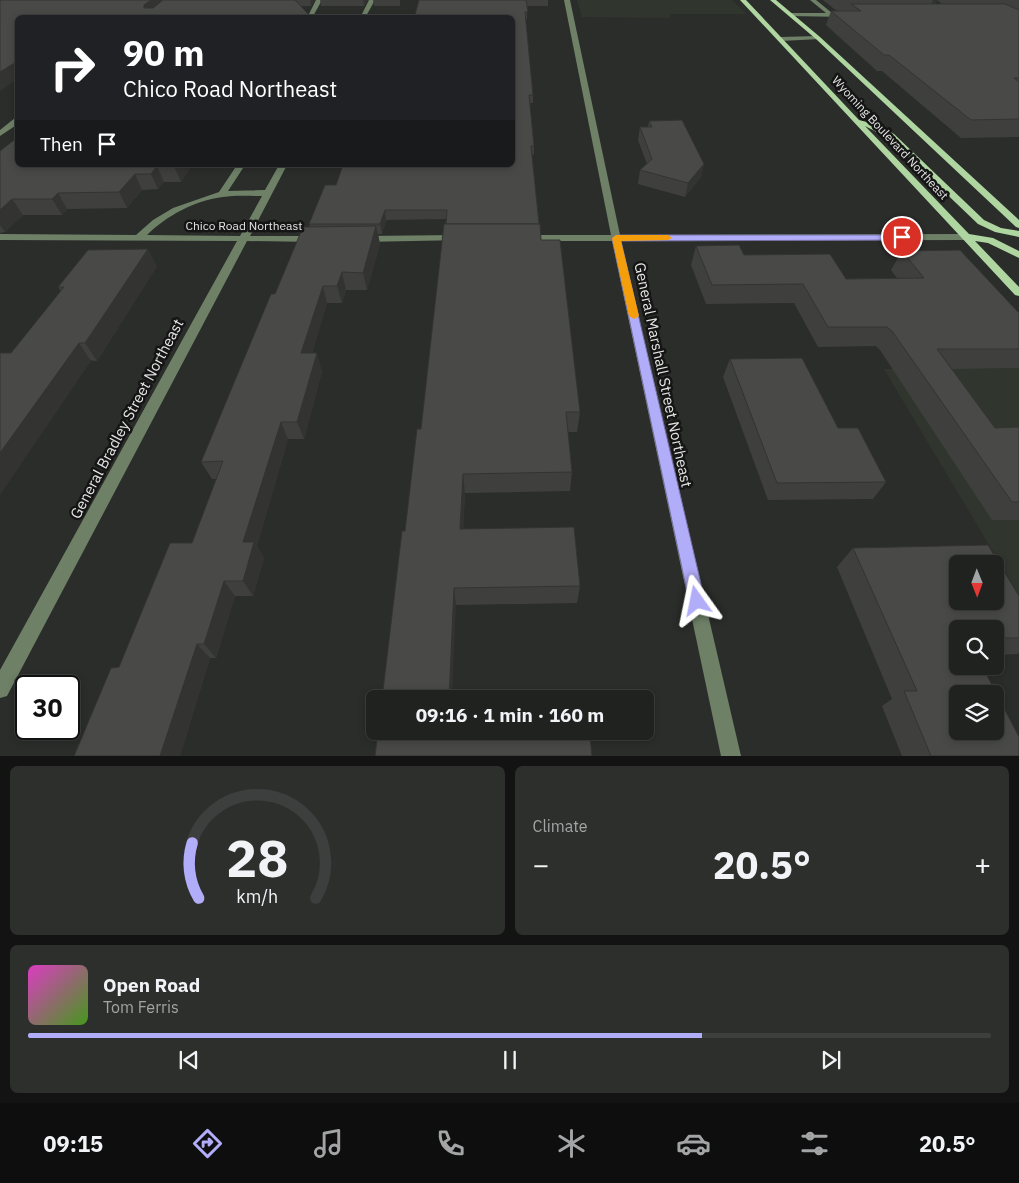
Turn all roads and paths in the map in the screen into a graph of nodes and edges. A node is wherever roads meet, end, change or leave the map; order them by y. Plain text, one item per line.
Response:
1 (319, 0) edge
2 (372, 0) edge
3 (567, 0) edge
4 (742, 0) edge
5 (773, 0) edge
6 (813, 0) edge
7 (821, 3) edge
8 (830, 5) dead end
9 (311, 15) edge
10 (364, 15) edge
11 (791, 15) junction
12 (831, 15) junction
13 (851, 15) edge
14 (818, 38) junction
15 (781, 39) junction
16 (856, 121) junction
17 (15, 122) edge
18 (0, 134) edge
19 (240, 167) edge
20 (282, 167) edge
21 (268, 193) junction
22 (222, 194) junction
23 (1019, 225) edge
24 (1019, 234) edge
25 (0, 237) edge
26 (967, 237) junction
27 (138, 238) junction
28 (471, 238) edge
29 (511, 238) edge
30 (616, 238) junction
31 (243, 239) junction
32 (322, 239) edge
33 (352, 239) edge
34 (1019, 255) edge
35 (1019, 293) edge
36 (0, 689) edge
37 (731, 756) edge

1 - 9 street
2 - 10 street
3 - 30 street, General Marshall Street Northeast
4 - 15 main road, Wyoming Boulevard Northeast
5 - 11 main road, Wyoming Boulevard Northeast
6 - 7 street
7 - 8 street
7 - 12 street
11 - 12 street
11 - 14 main road, Wyoming Boulevard Northeast
12 - 13 street
14 - 15 street
14 - 23 main road, Wyoming Boulevard Northeast
15 - 16 main road, Wyoming Boulevard Northeast
16 - 24 main road
16 - 26 main road, Wyoming Boulevard Northeast
17 - 18 street
19 - 22 street
20 - 21 street, General Bradley Street Northeast
21 - 22 street
21 - 31 street, General Bradley Street Northeast
22 - 27 street
25 - 27 street, Chico Road Northeast
26 - 30 street
26 - 34 main road
26 - 35 main road, Wyoming Boulevard Northeast
27 - 31 street, Chico Road Northeast
28 - 33 street
29 - 30 street
30 - 37 street, General Marshall Street Northeast
31 - 32 street, Chico Road Northeast
31 - 36 street, General Bradley Street Northeast

